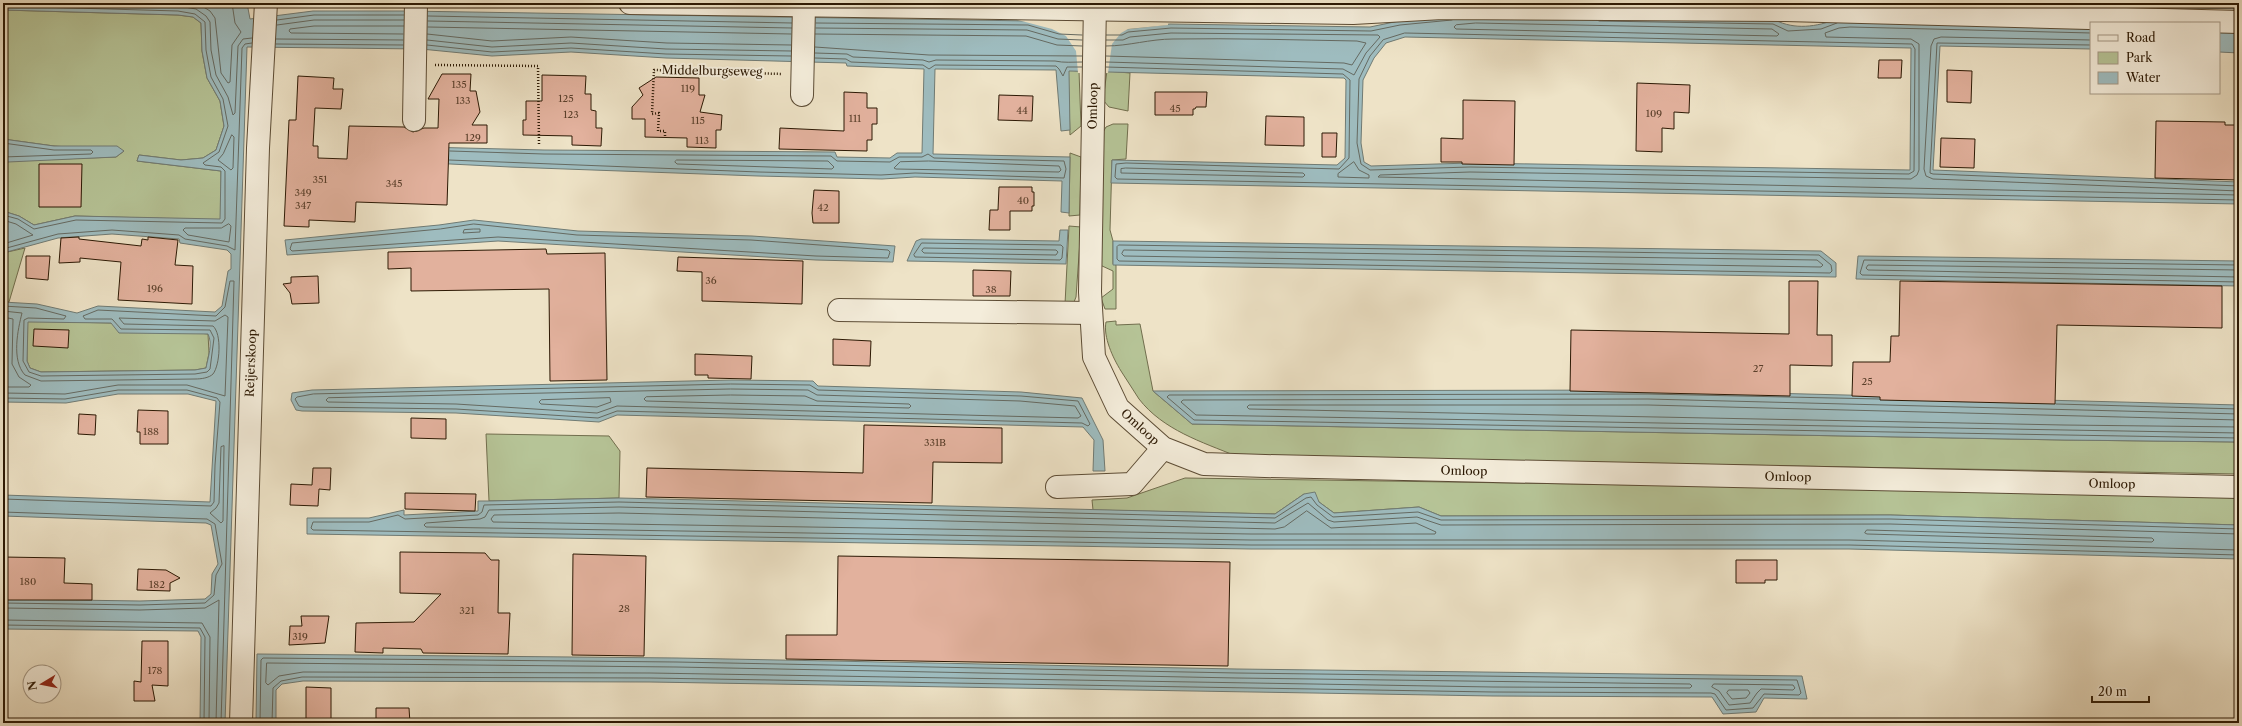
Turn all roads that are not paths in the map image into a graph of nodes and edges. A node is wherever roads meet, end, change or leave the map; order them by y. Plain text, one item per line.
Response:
1 (630, 3) edge
2 (266, 6) edge
3 (416, 6) edge
4 (804, 6) junction
5 (1353, 8) edge
6 (1094, 12) edge
7 (2239, 22) edge
8 (803, 79) road end
9 (414, 120) dead end
10 (838, 310) dead end
11 (1091, 313) junction
12 (1163, 448) junction
13 (1057, 487) dead end
14 (2239, 487) edge
15 (241, 723) edge

1 - 4 street
2 - 15 street, Reijerskoop
3 - 9 street
4 - 6 street
4 - 8 street
5 - 6 street
5 - 7 street
6 - 11 street, Omloop
10 - 11 street
11 - 12 street, Omloop
12 - 13 street
12 - 14 street, Omloop

